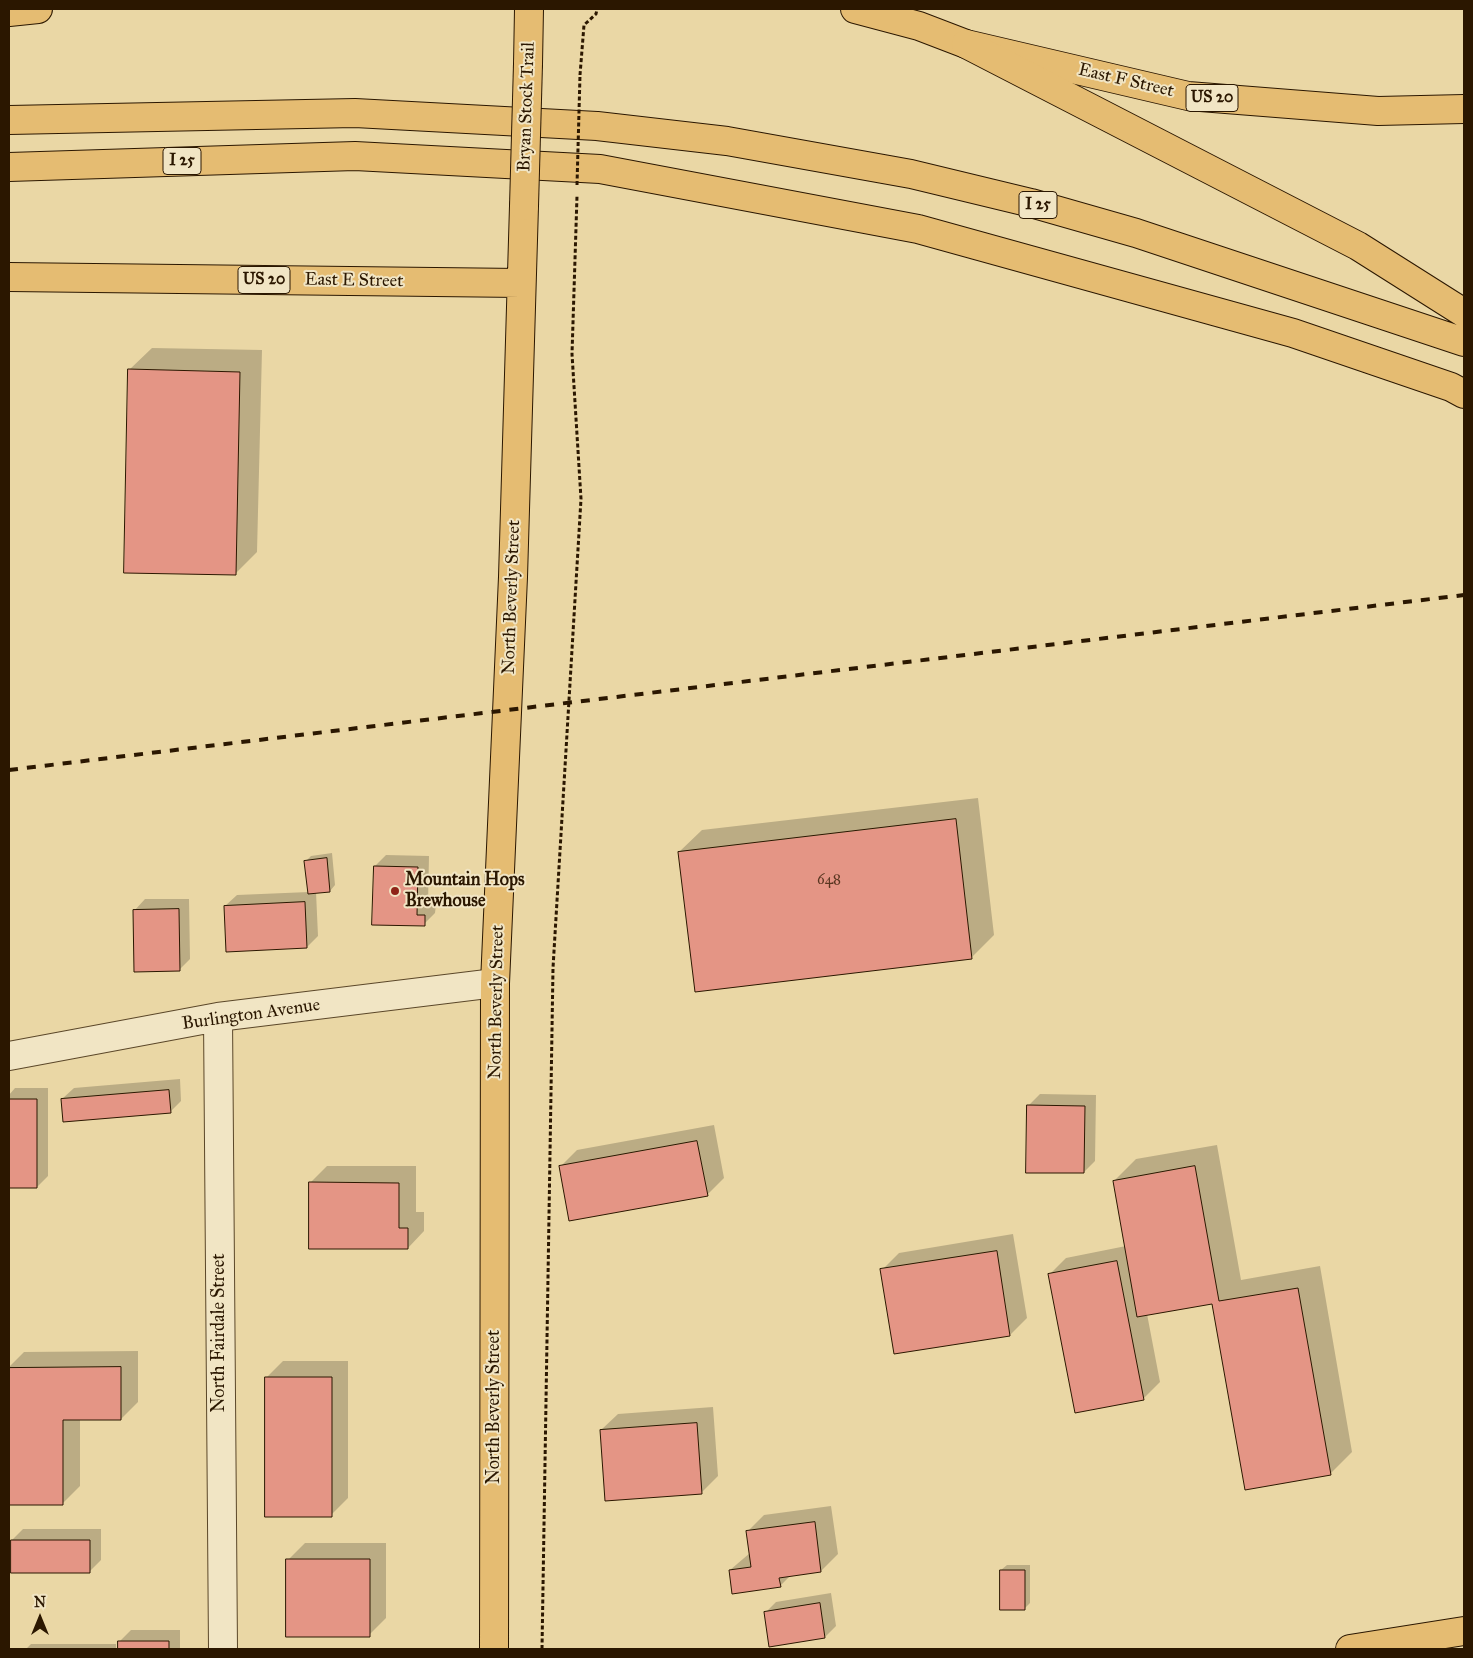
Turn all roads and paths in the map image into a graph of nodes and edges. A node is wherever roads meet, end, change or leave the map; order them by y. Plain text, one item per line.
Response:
1 (38, 9) edge
2 (529, 9) edge
3 (596, 9) edge
4 (855, 9) edge
5 (9, 12) edge
6 (966, 44) junction
7 (1464, 109) edge
8 (9, 120) edge
9 (9, 167) edge
10 (524, 206) joint
11 (9, 277) edge
12 (520, 283) junction
13 (1464, 314) edge
14 (1464, 342) edge
15 (1464, 394) edge
16 (495, 983) junction
17 (218, 1017) junction
18 (9, 1056) edge
19 (1464, 1631) edge
20 (1418, 1644) edge
21 (222, 1649) edge
22 (494, 1649) edge
23 (542, 1649) edge
24 (1350, 1649) edge

1 - 5 main road
2 - 10 main road, Bryan Stock Trail, bridge
3 - 23 path, bridge
4 - 6 main road, East F Street
6 - 7 main road, East F Street / US 20
6 - 13 main road
8 - 14 main road, I 25
9 - 15 main road, I 25
10 - 12 main road, North Beverly Street
11 - 12 main road, East E Street / US 20
12 - 16 main road, North Beverly Street
16 - 17 street, Burlington Avenue
16 - 22 main road, North Beverly Street
17 - 18 street, Burlington Avenue
17 - 21 street, North Fairdale Street
19 - 20 main road
20 - 24 main road

